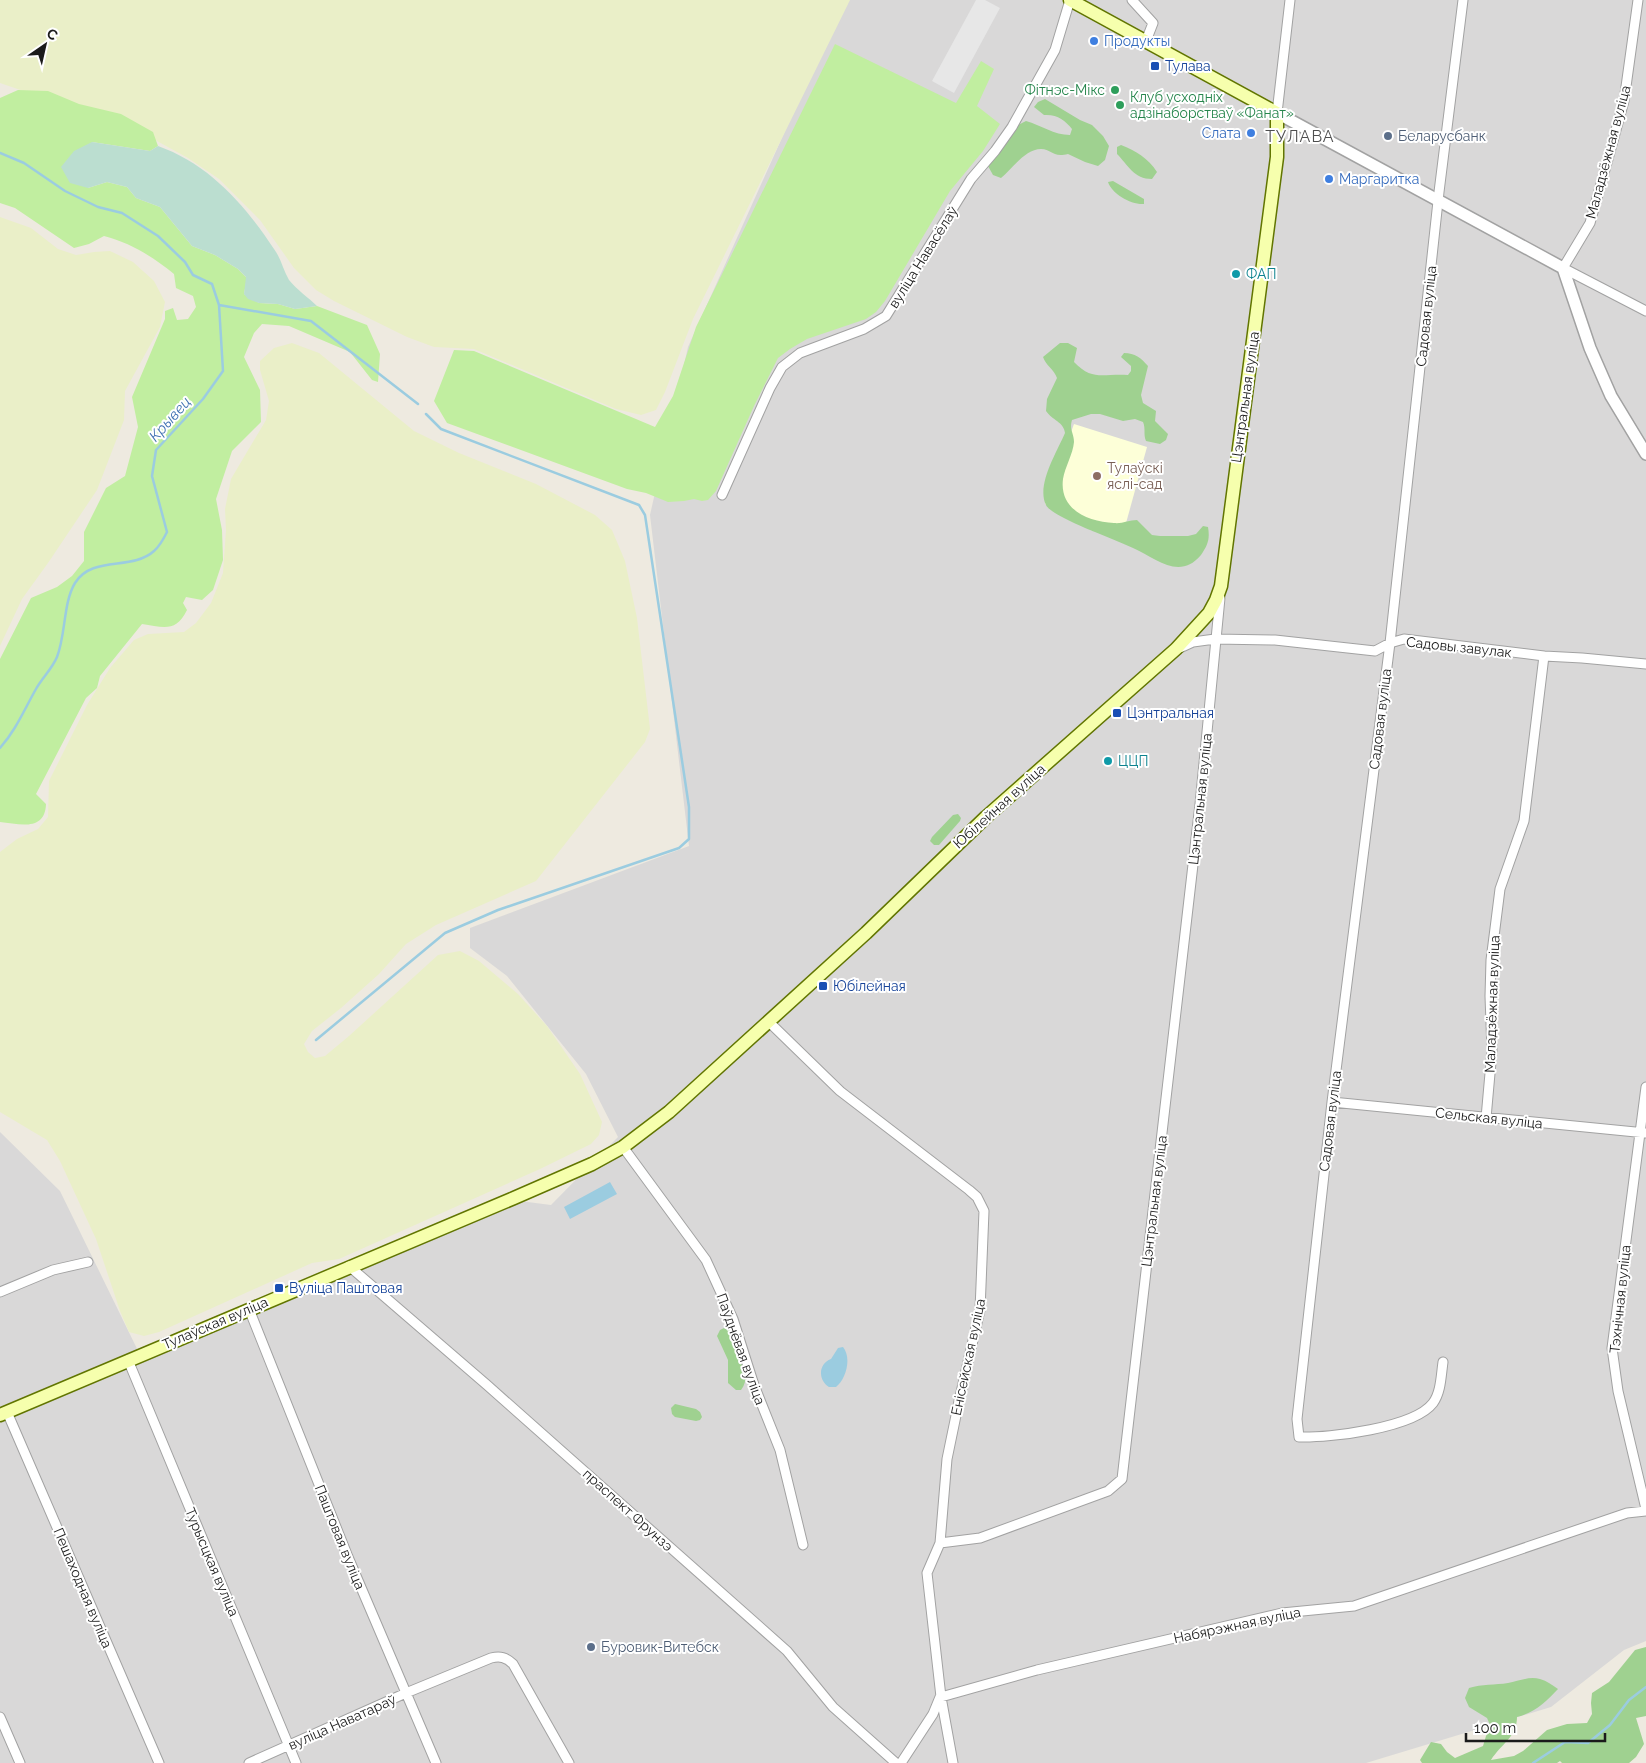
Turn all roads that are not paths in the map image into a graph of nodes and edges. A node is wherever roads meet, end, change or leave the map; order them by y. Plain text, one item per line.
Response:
1 (1070, 0) edge
2 (1132, 0) edge
3 (1290, 0) edge
4 (1463, 0) edge
5 (1638, 0) edge
6 (1146, 41) junction
7 (1277, 113) junction
8 (1438, 200) junction
9 (1563, 268) junction
10 (1646, 311) edge
11 (1646, 454) edge
12 (722, 496) dead end
13 (1221, 586) junction
14 (1215, 639) junction
15 (1390, 643) junction
16 (1176, 649) junction
17 (1544, 656) junction
18 (1646, 664) edge
19 (769, 1022) junction
20 (1646, 1087) edge
21 (1332, 1102) junction
22 (1486, 1118) junction
23 (1643, 1133) edge
24 (623, 1147) junction
25 (88, 1262) dead end
26 (349, 1266) junction
27 (0, 1292) edge
28 (249, 1309) junction
29 (128, 1360) junction
30 (1443, 1362) dead end
31 (4, 1414) edge
32 (1646, 1510) edge
33 (940, 1543) junction
34 (802, 1545) dead end
35 (406, 1693) junction
36 (941, 1697) junction
37 (0, 1717) edge
38 (289, 1746) junction
39 (20, 1763) edge
40 (160, 1763) edge
41 (250, 1763) edge
42 (296, 1763) edge
43 (436, 1763) edge
44 (569, 1763) edge
45 (896, 1763) edge
46 (901, 1763) edge
47 (953, 1763) edge

1 - 6 main road
1 - 12 street, вуліца Навасёлаў
2 - 6 street
3 - 7 street, Цэнтральная вуліца
4 - 8 street, Садовая вуліца
5 - 9 street, Маладзёжная вуліца
6 - 7 main road
7 - 8 street
7 - 13 main road, Цэнтральная вуліца
8 - 9 street
8 - 15 street, Садовая вуліца
9 - 10 street
9 - 11 street
13 - 14 street, Цэнтральная вуліца
13 - 16 main road, Юбілейная вуліца
14 - 15 street, Садовы завулак
14 - 16 street, Садовы завулак
14 - 33 street, Цэнтральная вуліца
15 - 17 street, Садовы завулак
15 - 21 street, Садовая вуліца
16 - 19 main road, Юбілейная вуліца
17 - 18 street, Садовы завулак
17 - 22 street, Маладзёжная вуліца
19 - 24 main road, Юбілейная вуліца
19 - 33 street, Енісейская вуліца
20 - 23 street, Тэхнічная вуліца
21 - 22 street, Сельская вуліца
21 - 30 street, Садовая вуліца
22 - 23 street, Сельская вуліца
23 - 32 street, Тэхнічная вуліца
24 - 26 main road, Тулаўская вуліца
24 - 34 street, Паўднёвая вуліца
25 - 27 street
26 - 28 main road, Тулаўская вуліца
26 - 45 street, праспект Фрунзэ
28 - 29 main road, Тулаўская вуліца
28 - 35 street, Паштовая вуліца
29 - 31 main road, Тулаўская вуліца
29 - 38 street, Турысцкая вуліца
31 - 40 street, Пешаходная вуліца
32 - 36 street, Набярэжная вуліца
33 - 36 street, Енісейская вуліца
35 - 38 street, вуліца Наватараў
35 - 43 street, Паштовая вуліца
35 - 44 street, вуліца Наватараў
36 - 46 street
36 - 47 street, Енісейская вуліца
37 - 39 street
38 - 41 street, вуліца Наватараў
38 - 42 street, Турысцкая вуліца

